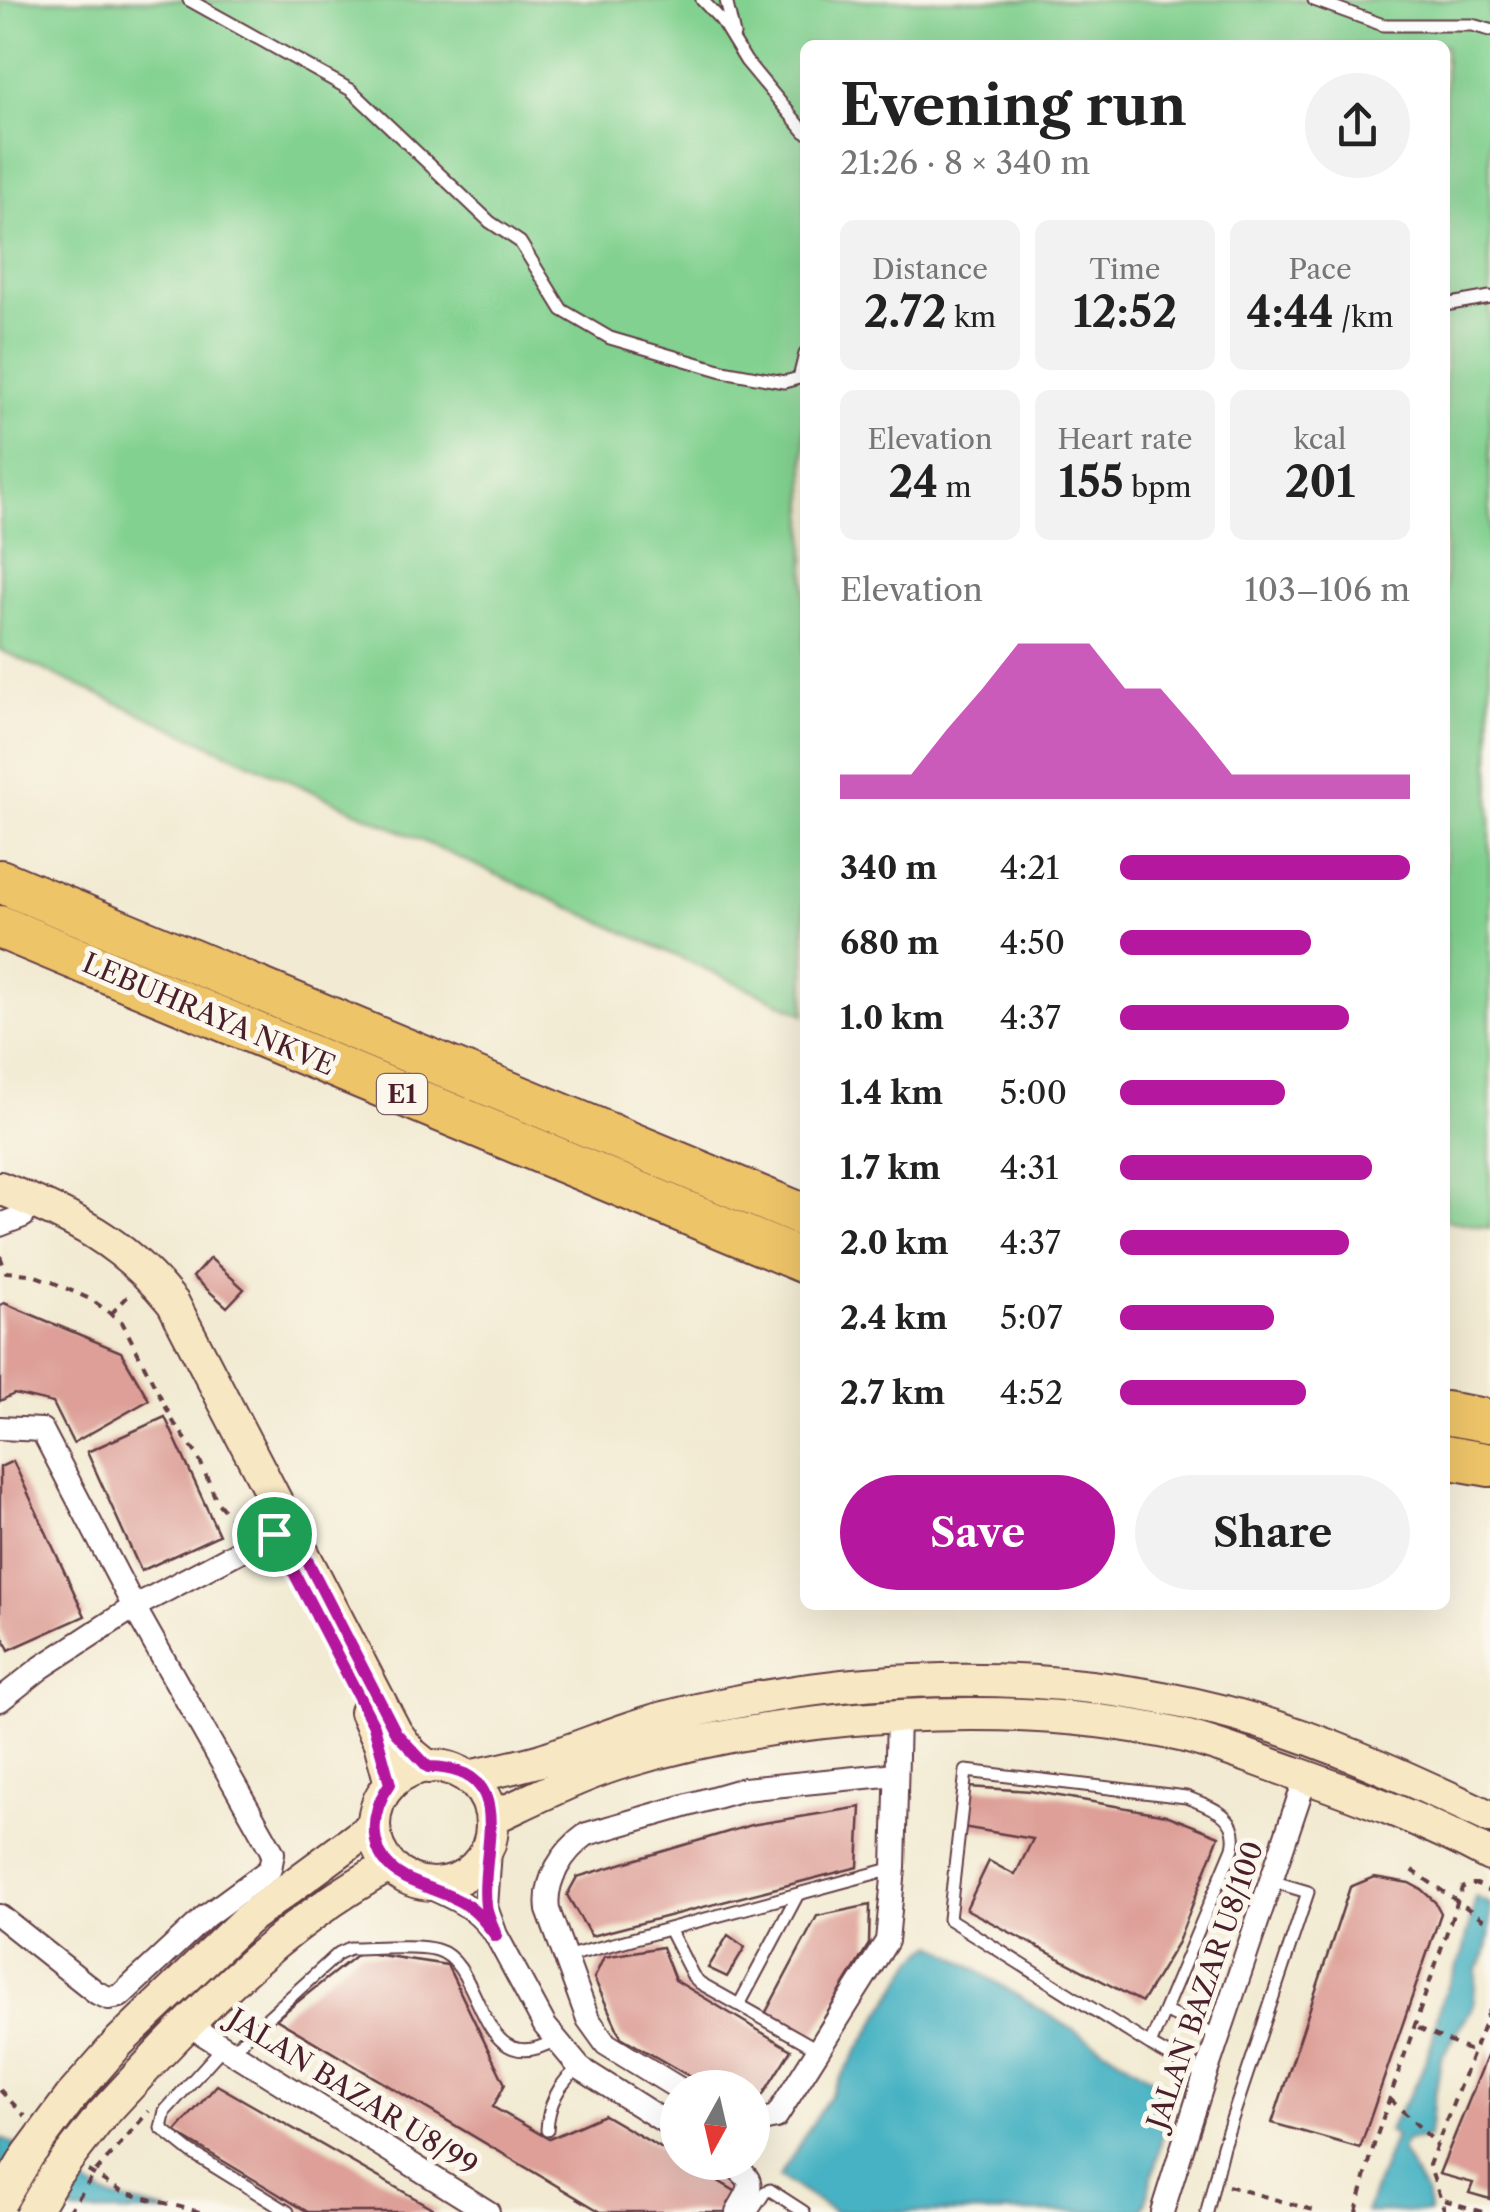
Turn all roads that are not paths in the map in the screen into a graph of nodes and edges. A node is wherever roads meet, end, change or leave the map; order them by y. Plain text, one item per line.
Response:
1 (189, 0) edge
2 (702, 0) edge
3 (726, 0) edge
4 (1314, 0) edge
5 (1490, 30) edge
6 (736, 46) junction
7 (800, 126) edge
8 (1490, 297) edge
9 (1450, 304) edge
10 (800, 382) edge
11 (0, 881) edge
12 (0, 927) edge
13 (0, 1188) edge
14 (800, 1214) edge
15 (8, 1216) edge
16 (800, 1260) edge
17 (1450, 1414) edge
18 (1490, 1422) edge
19 (0, 1428) edge
20 (1450, 1457) edge
21 (1490, 1465) edge
22 (282, 1530) junction
23 (134, 1607) junction
24 (0, 1700) edge
25 (898, 1718) junction
26 (428, 1767) junction
27 (896, 1774) junction
28 (1306, 1777) junction
29 (468, 1778) junction
30 (390, 1784) junction
31 (1490, 1817) edge
32 (373, 1826) junction
33 (492, 1827) junction
34 (1490, 1855) edge
35 (389, 1866) junction
36 (894, 1868) junction
37 (1271, 1881) junction
38 (422, 1884) junction
39 (798, 1894) junction
40 (0, 1916) edge
41 (669, 1929) junction
42 (496, 1936) junction
43 (566, 1958) junction
44 (739, 2004) junction
45 (1166, 2012) junction
46 (588, 2020) junction
47 (186, 2024) junction
48 (1218, 2036) junction
49 (556, 2040) junction
50 (1150, 2045) junction
51 (227, 2049) junction
52 (819, 2050) junction
53 (580, 2068) junction
54 (1204, 2076) junction
55 (660, 2077) edge
56 (660, 2119) edge
57 (770, 2119) edge
58 (547, 2130) dead end
59 (750, 2180) edge
60 (0, 2202) edge
61 (33, 2212) edge
62 (288, 2212) edge
63 (488, 2212) edge
64 (737, 2212) edge
65 (752, 2212) edge
66 (804, 2212) edge
67 (1162, 2212) edge
68 (1206, 2212) edge

1 - 10 lane
2 - 6 lane
3 - 6 lane
4 - 5 lane
6 - 7 lane
8 - 9 lane
11 - 14 highway, LEBUHRAYA NKVE / E1
12 - 16 highway, LEBUHRAYA NKVE / E1
13 - 22 street
15 - 22 street
17 - 18 highway
19 - 23 street
20 - 21 highway
22 - 23 street
22 - 26 street
22 - 30 street
23 - 24 street
23 - 40 street
25 - 27 street
25 - 28 street
25 - 33 street
26 - 29 street
26 - 30 street
27 - 36 street
27 - 43 street
28 - 34 street
28 - 37 street, JALAN BAZAR U8/100
29 - 31 street
29 - 33 street
30 - 32 street
32 - 35 street
32 - 60 street, bridge
33 - 38 street
33 - 42 street
35 - 38 street
35 - 47 street
36 - 39 lane
36 - 52 street
37 - 48 street, JALAN BAZAR U8/100
37 - 68 lane
38 - 42 street
39 - 41 lane
39 - 44 lane
41 - 43 lane
41 - 44 lane
42 - 49 street
43 - 46 street
44 - 52 lane
45 - 48 lane
45 - 50 lane
45 - 50 lane
46 - 49 street
46 - 55 street
47 - 51 street, JALAN BAZAR U8/99
47 - 61 street, bridge
48 - 54 street, JALAN BAZAR U8/100
49 - 51 lane
49 - 53 street
50 - 54 lane
51 - 62 lane
51 - 63 street, JALAN BAZAR U8/99
52 - 57 street
53 - 56 street
53 - 58 lane
54 - 67 street, JALAN BAZAR U8/100
59 - 64 street
65 - 66 lane

